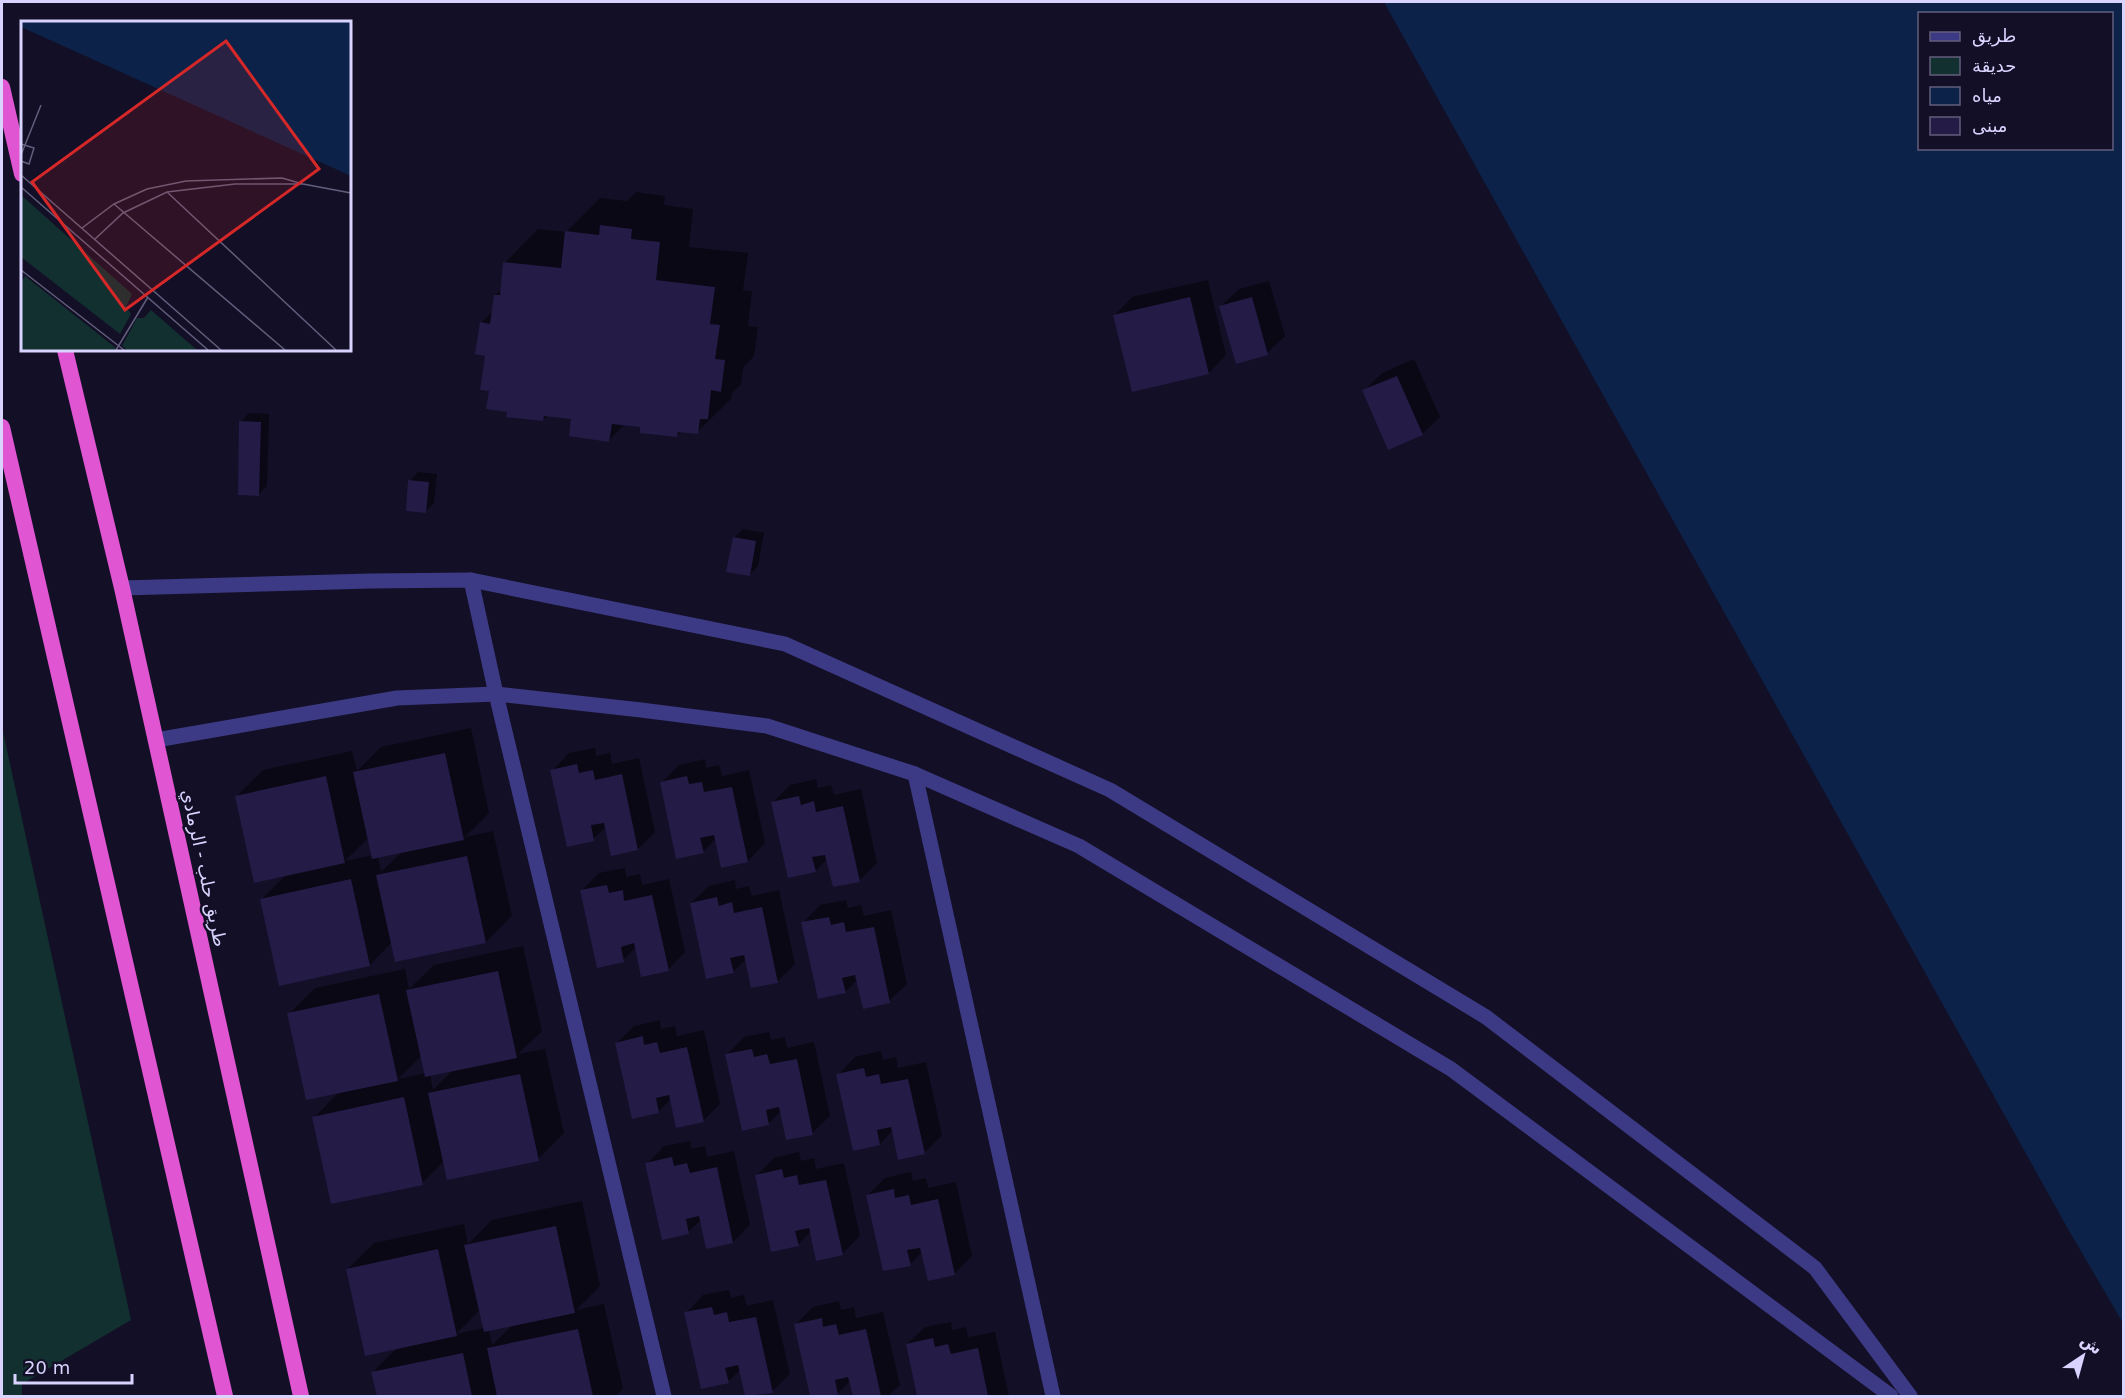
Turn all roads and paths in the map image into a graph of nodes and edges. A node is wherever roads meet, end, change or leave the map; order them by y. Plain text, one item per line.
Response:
1 (2, 87) edge
2 (21, 170) edge
3 (65, 351) edge
4 (2, 428) edge
5 (471, 580) junction
6 (122, 588) junction
7 (496, 694) junction
8 (156, 740) junction
9 (915, 774) junction
10 (225, 1396) edge
11 (301, 1396) edge
12 (664, 1396) edge
13 (1053, 1396) edge
14 (1891, 1396) edge
15 (1910, 1396) edge

1 - 2 highway
3 - 6 highway, طريق حلب - الرمادي
4 - 10 highway
5 - 6 street
5 - 7 street
5 - 15 street
6 - 8 highway, طريق حلب - الرمادي
7 - 8 street
7 - 9 street
7 - 12 street
8 - 11 highway, طريق حلب - الرمادي
9 - 13 street
9 - 14 street

